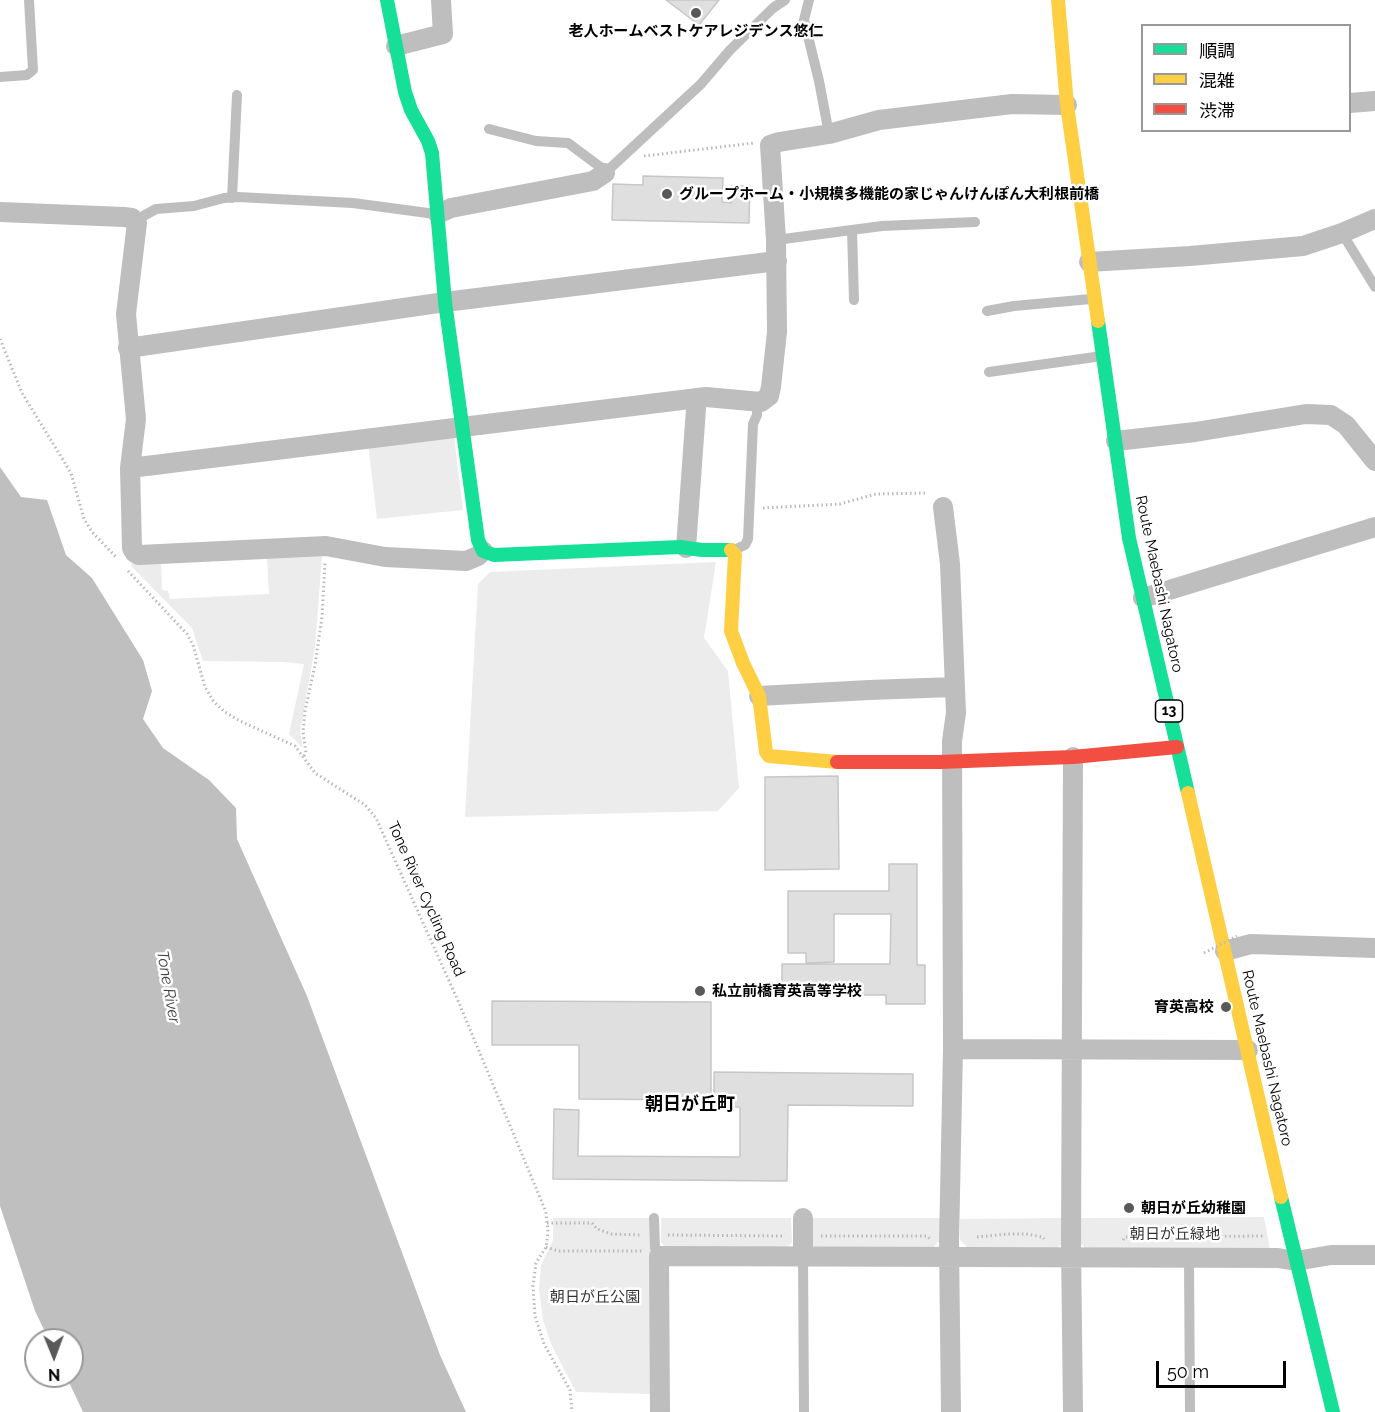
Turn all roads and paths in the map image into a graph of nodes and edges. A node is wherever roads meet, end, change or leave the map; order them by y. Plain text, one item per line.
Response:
1 (29, 0) edge
2 (387, 0) edge
3 (441, 0) edge
4 (785, 0) edge
5 (809, 0) edge
6 (1058, 0) edge
7 (396, 46) junction
8 (0, 77) edge
9 (237, 95) dead end
10 (1375, 101) edge
11 (1351, 103) edge
12 (1067, 105) junction
13 (489, 129) dead end
14 (829, 134) junction
15 (770, 146) junction
16 (621, 158) junction
17 (604, 173) junction
18 (232, 198) junction
19 (0, 212) edge
20 (438, 214) junction
21 (1375, 219) edge
22 (136, 220) junction
23 (975, 222) dead end
24 (852, 230) junction
25 (1342, 233) junction
26 (776, 240) junction
27 (777, 261) junction
28 (1089, 261) junction
29 (1375, 287) edge
30 (1094, 299) junction
31 (854, 300) dead end
32 (445, 302) junction
33 (987, 311) dead end
34 (0, 339) edge
35 (128, 348) junction
36 (1102, 356) junction
37 (989, 372) dead end
38 (695, 399) junction
39 (757, 403) junction
40 (463, 427) junction
41 (1116, 441) junction
42 (1375, 461) edge
43 (130, 468) junction
44 (926, 493) dead end
45 (943, 507) dead end
46 (750, 508) junction
47 (1375, 527) edge
48 (326, 546) junction
49 (686, 548) junction
50 (733, 550) junction
51 (483, 551) junction
52 (1143, 598) junction
53 (954, 687) junction
54 (759, 696) junction
55 (1177, 747) junction
56 (304, 756) junction
57 (1073, 757) junction
58 (953, 760) junction
59 (1231, 944) junction
60 (1375, 948) edge
61 (1204, 953) dead end
62 (953, 1049) junction
63 (1073, 1050) junction
64 (1248, 1050) junction
65 (654, 1218) dead end
66 (547, 1222) junction
67 (803, 1227) junction
68 (654, 1235) junction
69 (933, 1243) dead end
70 (546, 1247) junction
71 (1375, 1255) edge
72 (659, 1256) junction
73 (802, 1256) junction
74 (950, 1257) junction
75 (1071, 1258) junction
76 (1189, 1258) junction
77 (1296, 1261) junction
78 (572, 1412) edge
79 (660, 1412) edge
80 (804, 1412) edge
81 (951, 1412) edge
82 (1073, 1412) edge
83 (1190, 1412) edge
84 (1334, 1412) edge

1 - 8 lane
2 - 7 main road
3 - 7 street
4 - 16 lane
5 - 14 lane
6 - 12 main road, Route Maebashi Nagatoro / 13
7 - 20 main road
9 - 18 lane
10 - 11 street
12 - 14 street
12 - 28 main road, Route Maebashi Nagatoro / 13
13 - 17 lane
14 - 15 street
15 - 16 path
15 - 26 street
16 - 17 lane
17 - 20 street
18 - 20 lane
18 - 22 lane
19 - 22 street
20 - 32 main road
21 - 25 street
22 - 35 street
23 - 24 lane
24 - 26 lane
24 - 31 lane
25 - 28 street
25 - 29 lane
26 - 27 street
27 - 32 street
27 - 39 street
28 - 30 main road, Route Maebashi Nagatoro / 13
30 - 33 lane
30 - 36 main road, Route Maebashi Nagatoro / 13
32 - 35 street
32 - 40 main road
34 - 56 path, Tone River Cycling Road
35 - 43 street
36 - 37 lane
36 - 41 main road, Route Maebashi Nagatoro / 13
38 - 39 street
38 - 40 street
38 - 49 street
39 - 46 lane
40 - 43 street
40 - 51 main road
41 - 42 street
41 - 52 main road, Route Maebashi Nagatoro / 13
43 - 48 street
44 - 46 path
45 - 53 street
46 - 50 lane
47 - 52 street
48 - 51 street
48 - 56 path
49 - 50 main road
49 - 51 main road
50 - 54 main road
52 - 55 main road, Route Maebashi Nagatoro / 13
53 - 54 street
53 - 58 street
54 - 58 main road
55 - 57 main road
55 - 59 main road, Route Maebashi Nagatoro / 13
56 - 66 path, Tone River Cycling Road
57 - 58 main road
57 - 63 street
58 - 62 street
59 - 60 street
59 - 61 path, bridge
59 - 64 main road, Route Maebashi Nagatoro / 13
62 - 63 street
62 - 74 street
63 - 64 street
63 - 75 street
64 - 77 main road, Route Maebashi Nagatoro / 13
65 - 68 lane
66 - 68 path
66 - 70 path, Tone River Cycling Road
67 - 68 path
67 - 69 path
67 - 73 street
68 - 72 lane
70 - 72 path
70 - 78 path, Tone River Cycling Road
71 - 77 street
72 - 73 street
72 - 79 street
73 - 74 street
73 - 80 lane
74 - 75 street
74 - 81 street
75 - 76 street
75 - 82 street
76 - 77 street
76 - 83 lane
77 - 84 main road, Route Maebashi Nagatoro / 13

